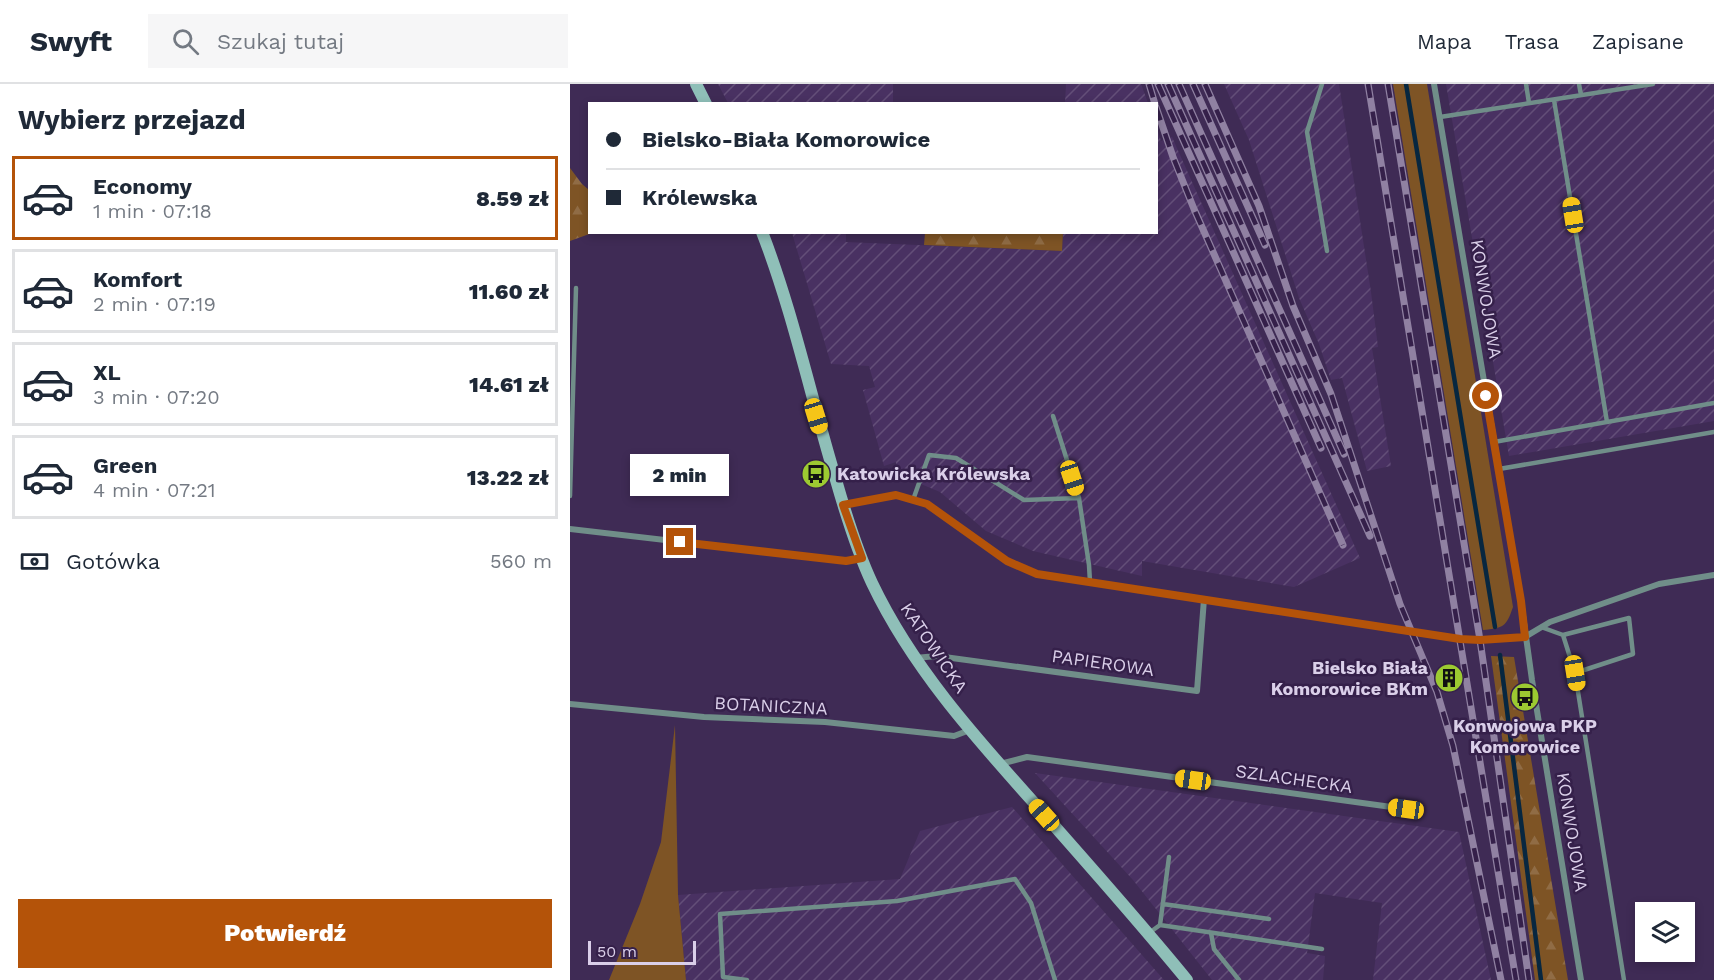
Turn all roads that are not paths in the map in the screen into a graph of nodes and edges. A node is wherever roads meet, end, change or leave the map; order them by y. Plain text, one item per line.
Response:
1 (696, 84) edge
2 (1322, 84) edge
3 (1434, 84) edge
4 (1526, 84) edge
5 (1579, 84) edge
6 (1653, 84) edge
7 (1581, 95) junction
8 (1554, 100) junction
9 (705, 102) edge
10 (1529, 103) junction
11 (1440, 117) junction
12 (763, 234) edge
13 (1327, 251) dead end
14 (576, 288) dead end
15 (1714, 403) edge
16 (1053, 416) dead end
17 (1607, 422) junction
18 (1714, 432) edge
19 (1494, 442) junction
20 (1499, 469) junction
21 (570, 496) edge
22 (1079, 498) junction
23 (913, 500) junction
24 (843, 505) junction
25 (570, 529) edge
26 (862, 558) junction
27 (1714, 575) edge
28 (1090, 582) junction
29 (1204, 599) junction
30 (1541, 627) junction
31 (1563, 635) junction
32 (1525, 637) junction
33 (914, 658) junction
34 (1575, 673) junction
35 (570, 704) edge
36 (970, 730) junction
37 (999, 764) junction
38 (1406, 809) dead end
39 (1169, 858) dead end
40 (1163, 904) junction
41 (1269, 919) dead end
42 (1160, 925) junction
43 (1149, 933) junction
44 (1211, 933) junction
45 (1323, 949) dead end
46 (747, 980) edge
47 (1054, 980) edge
48 (1187, 980) edge
49 (1239, 980) edge
50 (1581, 980) edge
51 (1624, 980) edge

1 - 9 street
2 - 13 lane
3 - 11 street, KONWOJOWA
4 - 10 lane
5 - 7 lane
6 - 7 lane
7 - 8 lane
8 - 10 lane
8 - 17 lane
10 - 11 lane
11 - 19 street, KONWOJOWA
12 - 24 street, KATOWICKA
14 - 21 lane
15 - 17 lane
16 - 22 lane
17 - 19 lane
18 - 20 lane
19 - 20 street, KONWOJOWA
20 - 32 street, KONWOJOWA
22 - 23 lane
22 - 28 lane
23 - 24 street
23 - 28 street
24 - 26 street, KATOWICKA
25 - 26 street
26 - 33 street, KATOWICKA
27 - 30 street
28 - 29 street
29 - 32 street
29 - 33 street, PAPIEROWA
30 - 31 lane
30 - 32 street
31 - 34 lane
31 - 34 lane
32 - 50 street, KONWOJOWA
33 - 36 street, KATOWICKA
34 - 51 lane
35 - 36 street, BOTANICZNA
36 - 37 street, KATOWICKA
37 - 38 street, SZLACHECKA
37 - 43 street, KATOWICKA
39 - 40 lane
40 - 41 lane
40 - 42 lane
42 - 43 lane
42 - 44 lane
43 - 48 street, KATOWICKA
44 - 45 lane
44 - 49 lane
46 - 47 lane

